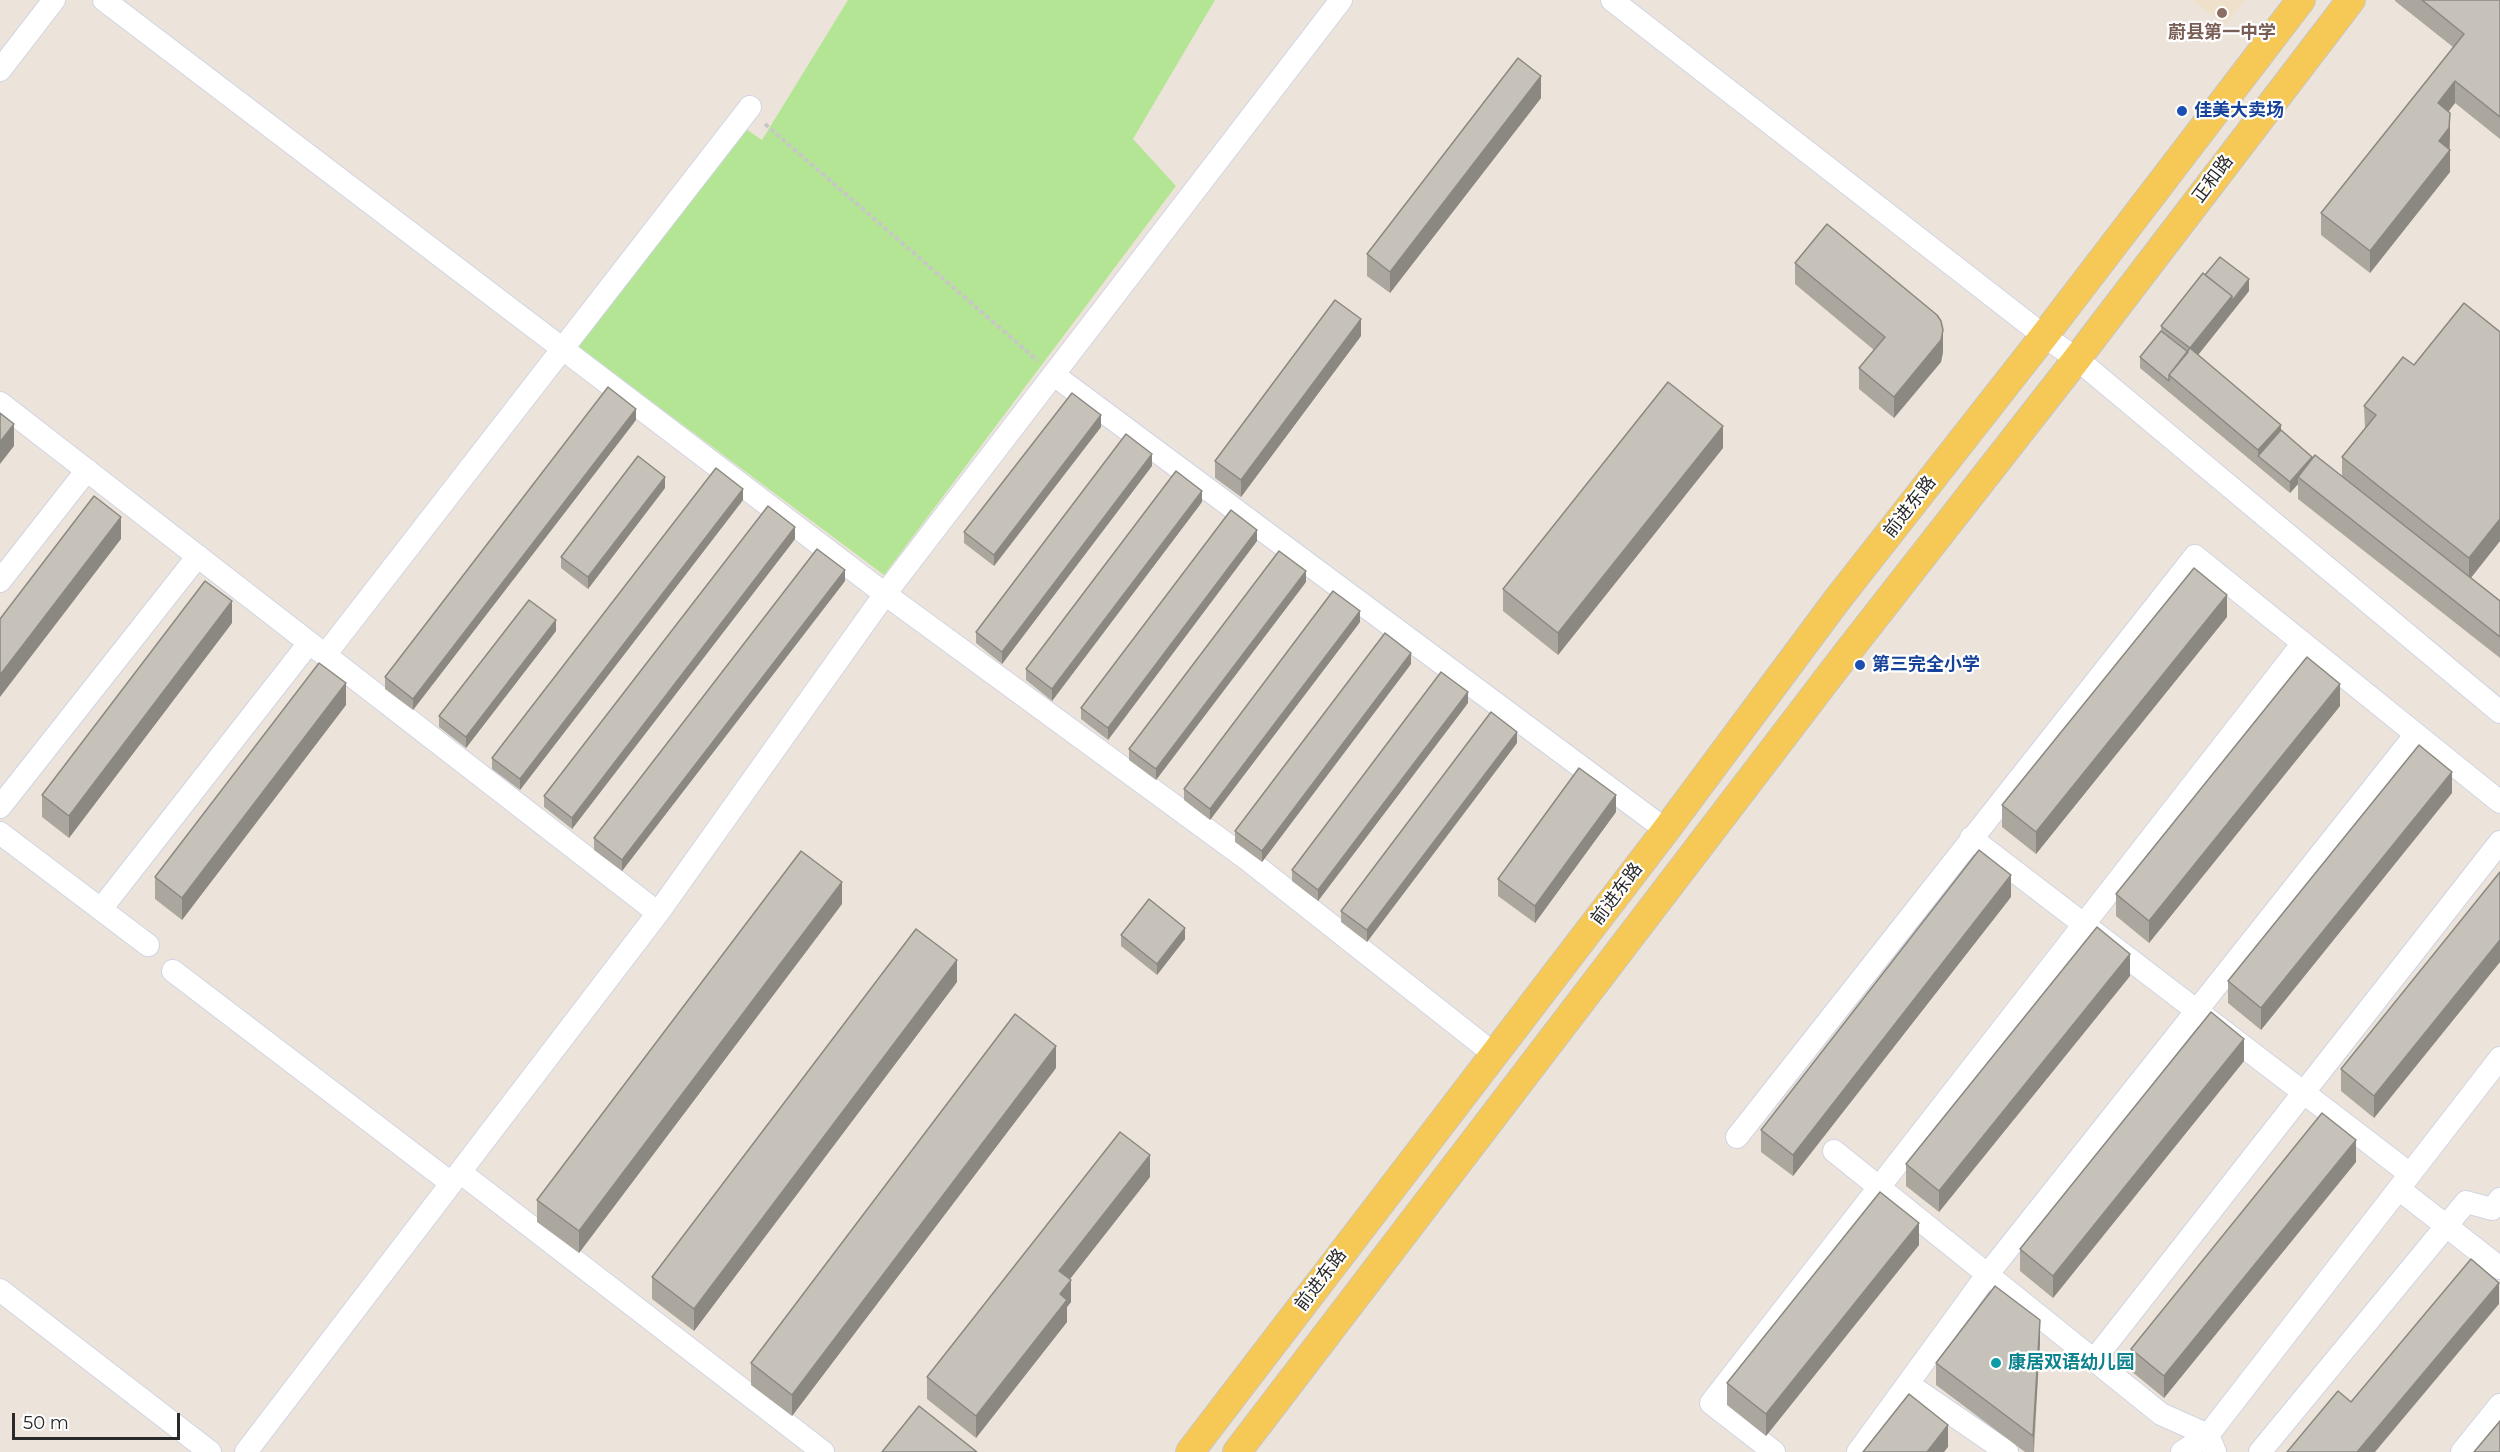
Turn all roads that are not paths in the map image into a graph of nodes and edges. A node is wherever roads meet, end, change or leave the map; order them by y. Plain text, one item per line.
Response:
1 (54, 0) edge
2 (104, 0) edge
3 (1341, 0) edge
4 (1612, 0) edge
5 (2301, 0) edge
6 (2351, 0) edge
7 (0, 70) edge
8 (750, 106) road end
9 (2044, 336) junction
10 (562, 349) junction
11 (2077, 359) junction
12 (1054, 375) junction
13 (0, 403) edge
14 (87, 470) junction
15 (198, 556) junction
16 (0, 581) edge
17 (885, 594) junction
18 (2303, 643) junction
19 (317, 649) junction
20 (2500, 712) edge
21 (2416, 734) junction
22 (2500, 802) edge
23 (0, 807) edge
24 (1666, 830) junction
25 (0, 832) edge
26 (1971, 838) junction
27 (2500, 842) edge
28 (101, 909) junction
29 (658, 913) junction
30 (2084, 924) junction
31 (148, 945) dead end
32 (173, 970) dead end
33 (2197, 1010) junction
34 (1494, 1054) junction
35 (2500, 1058) edge
36 (2304, 1093) junction
37 (1737, 1137) dead end
38 (1834, 1151) dead end
39 (456, 1178) junction
40 (2404, 1181) junction
41 (1878, 1187) junction
42 (2497, 1208) edge
43 (2446, 1224) junction
44 (2500, 1268) edge
45 (1987, 1275) junction
46 (0, 1290) edge
47 (2094, 1360) junction
48 (1908, 1384) junction
49 (2500, 1405) edge
50 (2212, 1444) edge
51 (210, 1452) edge
52 (246, 1452) edge
53 (823, 1452) edge
54 (1190, 1452) edge
55 (1237, 1452) edge
56 (1774, 1452) edge
57 (1858, 1452) edge
58 (2007, 1452) edge
59 (2182, 1452) edge
60 (2260, 1452) edge
61 (2462, 1452) edge

1 - 7 street
2 - 10 street
3 - 12 street
4 - 9 street
5 - 9 main road
6 - 11 main road, 正和路
8 - 10 street
9 - 11 street
9 - 24 main road, 前进东路
10 - 17 street
10 - 19 street
11 - 20 street
11 - 55 main road, 前进东路
12 - 17 street
12 - 24 street
13 - 14 street
14 - 15 street
14 - 16 street
15 - 19 street
15 - 23 street
17 - 29 street
17 - 34 street
18 - 21 street
18 - 26 street
18 - 30 street
19 - 28 street
19 - 29 street
21 - 22 street
21 - 33 street
24 - 34 main road, 前进东路
25 - 28 street
26 - 30 street
26 - 37 street
27 - 36 street
28 - 31 street
29 - 39 street
30 - 33 street
30 - 41 street
32 - 39 street
33 - 36 street
33 - 45 street
34 - 54 main road, 前进东路
35 - 40 street
36 - 40 street
36 - 47 street
38 - 41 street
39 - 52 street
39 - 53 street
40 - 43 street
40 - 50 street
41 - 45 street
41 - 56 street
42 - 43 street
43 - 44 street
43 - 60 street
45 - 47 street
45 - 48 street
46 - 51 street
47 - 50 street
48 - 57 street
48 - 58 street
49 - 61 street
50 - 59 street

